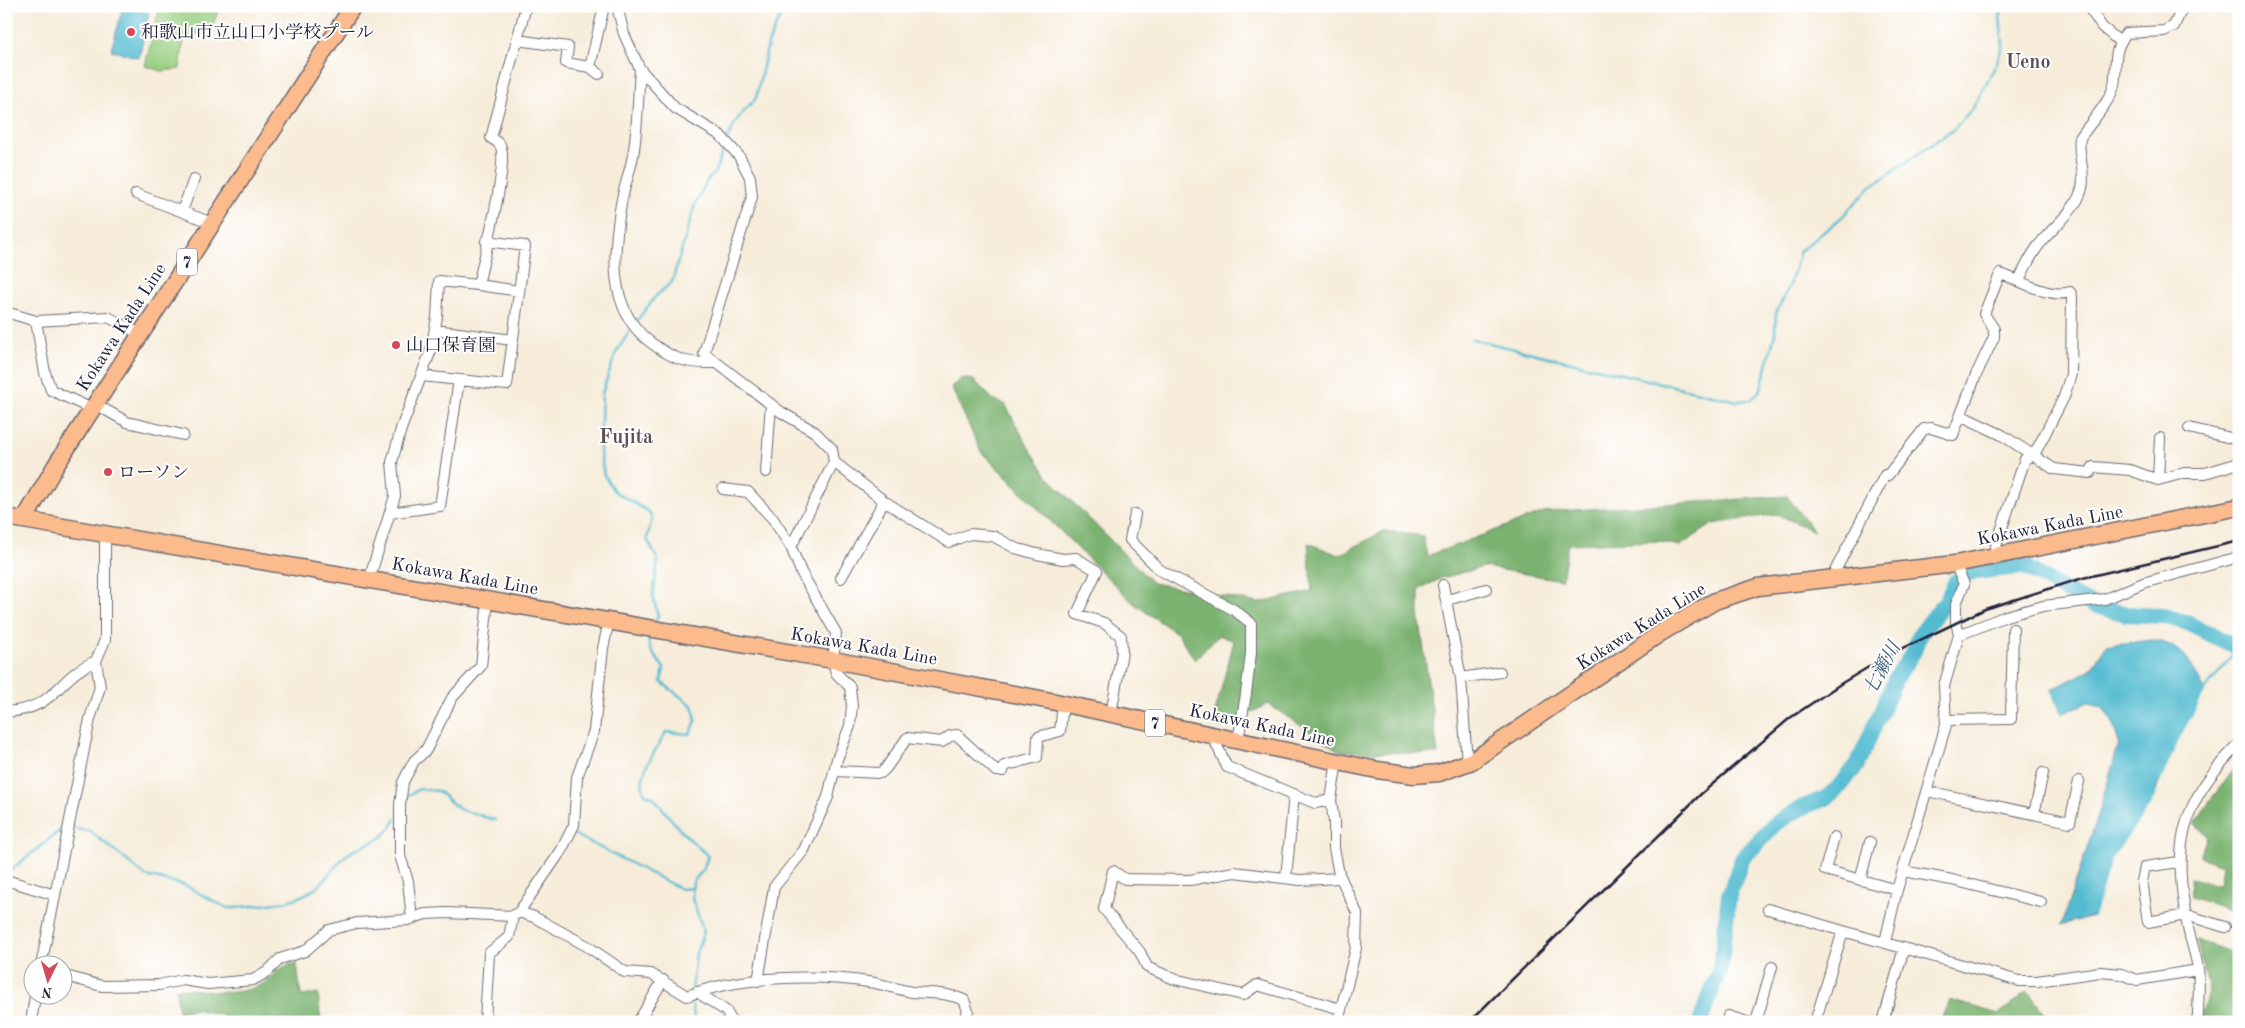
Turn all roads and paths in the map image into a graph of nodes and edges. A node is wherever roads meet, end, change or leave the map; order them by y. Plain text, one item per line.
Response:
1 (353, 6) edge
2 (526, 6) edge
3 (604, 6) edge
4 (617, 6) edge
5 (2088, 6) edge
6 (2183, 6) edge
7 (517, 40) junction
8 (2120, 42) junction
9 (590, 66) junction
10 (640, 69) junction
11 (599, 74) dead end
12 (194, 179) dead end
13 (136, 194) dead end
14 (182, 211) junction
15 (212, 223) junction
16 (486, 241) junction
17 (2019, 280) junction
18 (478, 285) junction
19 (519, 291) junction
20 (6, 312) edge
21 (36, 322) junction
22 (435, 330) junction
23 (140, 334) junction
24 (513, 340) junction
25 (717, 363) junction
26 (422, 376) junction
27 (460, 380) junction
28 (771, 404) junction
29 (94, 406) junction
30 (1962, 416) junction
31 (2189, 428) dead end
32 (183, 435) dead end
33 (2160, 438) dead end
34 (2239, 440) edge
35 (2034, 455) junction
36 (834, 462) junction
37 (2239, 463) edge
38 (766, 472) dead end
39 (2158, 480) junction
40 (723, 489) dead end
41 (884, 501) junction
42 (2239, 508) edge
43 (390, 513) junction
44 (1135, 514) dead end
45 (6, 517) edge
46 (24, 520) junction
47 (105, 535) junction
48 (792, 547) junction
49 (1996, 556) junction
50 (2239, 557) edge
51 (1955, 564) junction
52 (841, 578) dead end
53 (1836, 578) junction
54 (369, 580) junction
55 (1443, 585) dead end
56 (1486, 589) dead end
57 (488, 600) junction
58 (1446, 600) junction
59 (609, 621) junction
60 (2013, 629) dead end
61 (1958, 635) junction
62 (833, 660) junction
63 (96, 661) junction
64 (1500, 672) dead end
65 (1461, 678) junction
66 (1063, 704) junction
67 (6, 712) edge
68 (1111, 714) junction
69 (1947, 720) junction
70 (1212, 735) junction
71 (1238, 740) junction
72 (2239, 744) edge
73 (1337, 761) junction
74 (1467, 763) junction
75 (834, 771) junction
76 (2043, 773) dead end
77 (2079, 781) dead end
78 (1927, 791) junction
79 (1294, 794) junction
80 (1331, 800) junction
81 (2034, 814) junction
82 (1834, 837) dead end
83 (1870, 842) dead end
84 (2179, 862) junction
85 (1903, 872) junction
86 (1286, 878) junction
87 (1341, 878) junction
88 (6, 880) edge
89 (1860, 880) junction
90 (1897, 890) junction
91 (55, 895) junction
92 (2041, 902) dead end
93 (1768, 909) dead end
94 (516, 914) junction
95 (2186, 915) junction
96 (412, 919) junction
97 (2225, 926) dead end
98 (1843, 931) junction
99 (1885, 942) junction
100 (1904, 948) junction
101 (43, 956) edge
102 (1772, 967) dead end
103 (2198, 970) junction
104 (72, 978) edge
105 (663, 980) junction
106 (758, 981) junction
107 (697, 992) junction
108 (33, 1006) edge
109 (1341, 1009) junction
110 (1728, 1016) dead end
111 (1743, 1021) edge
112 (30, 1022) edge
113 (485, 1022) edge
114 (638, 1022) edge
115 (732, 1022) edge
116 (963, 1022) edge
117 (1338, 1022) edge
118 (1756, 1022) edge
119 (1816, 1022) edge
120 (1883, 1022) edge
121 (2196, 1022) edge

1 - 15 main road, Kokawa Kada Line / 7
2 - 7 street
3 - 9 street
4 - 10 street
5 - 8 street
6 - 8 street
7 - 9 street
7 - 16 street
8 - 17 street
9 - 11 street
10 - 25 street
10 - 25 street
12 - 14 street
13 - 14 street
14 - 15 street
15 - 23 main road, Kokawa Kada Line / 7
16 - 18 street
16 - 19 street
17 - 30 street
17 - 35 street
18 - 19 street
18 - 22 street
19 - 24 street
20 - 21 street
21 - 23 street
21 - 29 street
22 - 24 street
22 - 26 street
23 - 29 main road, Kokawa Kada Line / 7
24 - 27 street
25 - 28 street
26 - 27 street
26 - 43 street
27 - 43 street
28 - 36 street
28 - 38 street
29 - 32 street
29 - 46 main road, Kokawa Kada Line / 7
30 - 35 street
30 - 53 street
31 - 34 street
33 - 39 street
35 - 39 street
35 - 49 street
36 - 41 street
36 - 48 street
37 - 39 street
40 - 48 street
41 - 52 street
41 - 68 street
42 - 49 main road, Kokawa Kada Line / 7
43 - 54 street
44 - 71 street
45 - 46 main road, Kokawa Kada Line / 7
46 - 47 main road, Kokawa Kada Line / 7
47 - 54 main road, Kokawa Kada Line / 7
47 - 63 street
48 - 62 street
49 - 51 main road, Kokawa Kada Line / 7
50 - 61 street
51 - 53 main road, Kokawa Kada Line / 7
51 - 61 street
53 - 74 main road, Kokawa Kada Line / 7
54 - 57 main road, Kokawa Kada Line / 7
55 - 58 street
56 - 58 street
57 - 59 main road, Kokawa Kada Line / 7
57 - 96 street
58 - 65 street
59 - 62 main road, Kokawa Kada Line / 7
59 - 94 street
60 - 69 street
61 - 69 street
62 - 66 main road, Kokawa Kada Line / 7
62 - 75 street
63 - 67 street
63 - 91 street
64 - 65 street
65 - 74 street
66 - 68 main road, Kokawa Kada Line / 7
66 - 75 street
68 - 70 main road, Kokawa Kada Line / 7
69 - 78 street
70 - 71 main road, Kokawa Kada Line / 7
70 - 79 street
71 - 73 main road, Kokawa Kada Line / 7
72 - 84 street
73 - 74 main road, Kokawa Kada Line / 7
73 - 80 street
75 - 106 street
76 - 81 street
77 - 81 street
78 - 81 street
78 - 85 street
79 - 80 street
79 - 86 street
80 - 87 street
82 - 89 street
83 - 89 street
84 - 95 street
84 - 95 street
85 - 90 street
85 - 92 street
86 - 87 street
86 - 109 street
87 - 109 street
88 - 91 street
89 - 90 street
90 - 99 street
91 - 101 street
93 - 98 street
94 - 96 street
94 - 105 street
94 - 113 street
95 - 97 street
95 - 103 street
96 - 104 street
98 - 99 street
98 - 119 street
99 - 100 street
100 - 103 street
100 - 120 street
102 - 118 street
103 - 121 street
105 - 107 street
105 - 114 street
106 - 107 street
106 - 116 street
107 - 115 street
108 - 112 street
109 - 117 street
110 - 111 street

